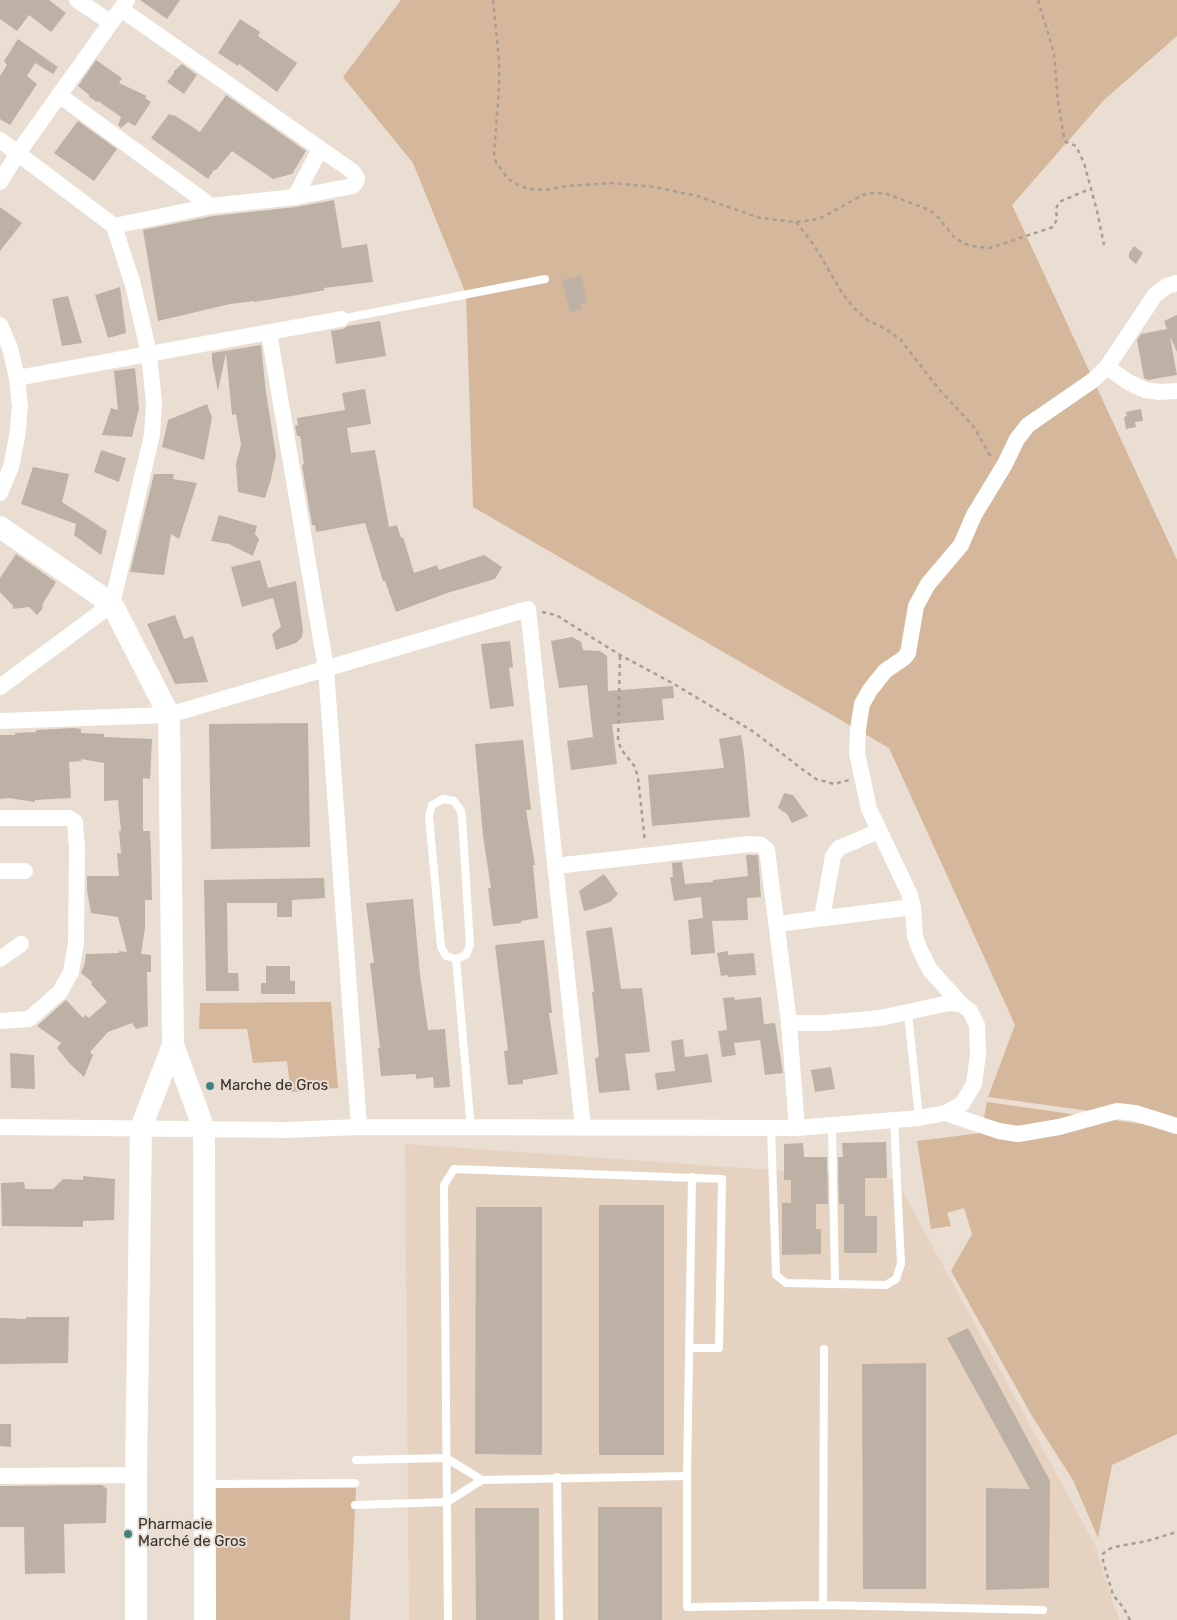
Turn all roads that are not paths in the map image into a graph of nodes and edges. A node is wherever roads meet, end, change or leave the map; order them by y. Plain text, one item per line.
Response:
1 (77, 0) edge
2 (124, 5) edge
3 (110, 22) junction
4 (59, 95) junction
5 (0, 140) edge
6 (320, 149) junction
7 (18, 153) junction
8 (0, 182) edge
9 (295, 197) junction
10 (211, 206) junction
11 (114, 226) junction
12 (545, 279) dead end
13 (1177, 283) edge
14 (341, 319) joint
15 (0, 325) edge
16 (269, 333) junction
17 (149, 354) junction
18 (1107, 366) junction
19 (17, 378) junction
20 (1177, 390) edge
21 (0, 493) edge
22 (0, 527) edge
23 (112, 604) junction
24 (326, 669) junction
25 (0, 687) edge
26 (169, 715) junction
27 (0, 721) edge
28 (0, 818) edge
29 (878, 831) junction
30 (555, 866) junction
31 (0, 871) edge
32 (25, 871) dead end
33 (913, 907) junction
34 (822, 918) junction
35 (777, 924) junction
36 (21, 944) dead end
37 (0, 959) edge
38 (456, 959) junction
39 (961, 1004) junction
40 (908, 1013) junction
41 (0, 1021) edge
42 (789, 1023) junction
43 (173, 1045) junction
44 (946, 1112) junction
45 (920, 1118) junction
46 (894, 1120) junction
47 (832, 1126) junction
48 (1177, 1126) edge
49 (359, 1127) junction
50 (583, 1127) junction
51 (0, 1128) edge
52 (141, 1128) junction
53 (771, 1128) junction
54 (796, 1128) junction
55 (204, 1129) junction
56 (471, 1129) junction
57 (692, 1177) junction
58 (835, 1284) junction
59 (690, 1348) junction
60 (824, 1349) dead end
61 (446, 1458) junction
62 (356, 1460) dead end
63 (136, 1475) junction
64 (0, 1476) edge
65 (687, 1476) junction
66 (557, 1477) junction
67 (482, 1480) junction
68 (355, 1483) dead end
69 (204, 1484) junction
70 (447, 1502) junction
71 (355, 1505) dead end
72 (823, 1605) junction
73 (1043, 1610) dead end
74 (136, 1620) edge
75 (205, 1620) edge
76 (448, 1620) edge
77 (559, 1620) edge

1 - 3 street
2 - 3 street
2 - 6 street
3 - 4 street
4 - 7 street
4 - 10 street
5 - 7 street
6 - 9 street
6 - 9 street
7 - 8 street
7 - 11 street
9 - 10 street
10 - 11 street
11 - 17 street
12 - 14 lane
13 - 18 street
14 - 16 street
15 - 19 street
16 - 17 street
16 - 24 street
17 - 19 street
17 - 23 street
18 - 20 street
18 - 29 street
19 - 21 street
22 - 23 street
23 - 25 street
23 - 26 street
24 - 26 street
24 - 30 street
24 - 49 street
26 - 27 street
26 - 43 street
28 - 41 street
29 - 33 street
29 - 34 street
30 - 35 street
30 - 50 street
31 - 32 street
33 - 34 street
33 - 39 street
34 - 35 street
35 - 42 street
36 - 37 street
38 - 38 lane
38 - 56 lane
39 - 40 street
39 - 44 street
40 - 42 street
40 - 45 lane
42 - 54 street
43 - 52 street
43 - 55 street
44 - 45 street
44 - 48 street
45 - 46 street
46 - 47 street
46 - 58 lane
47 - 54 street
47 - 58 lane
49 - 55 street
49 - 56 street
50 - 53 street
50 - 56 street
51 - 52 street
52 - 55 street
52 - 63 street
53 - 54 street
53 - 58 lane
55 - 69 street
57 - 59 lane
57 - 59 lane
57 - 61 lane
59 - 65 lane
60 - 72 lane
61 - 62 lane
61 - 67 lane
61 - 70 lane
63 - 64 street
63 - 74 street
65 - 66 lane
65 - 72 lane
66 - 67 lane
66 - 77 lane
67 - 70 lane
68 - 69 lane
69 - 75 street
70 - 71 lane
70 - 76 lane
72 - 73 lane

